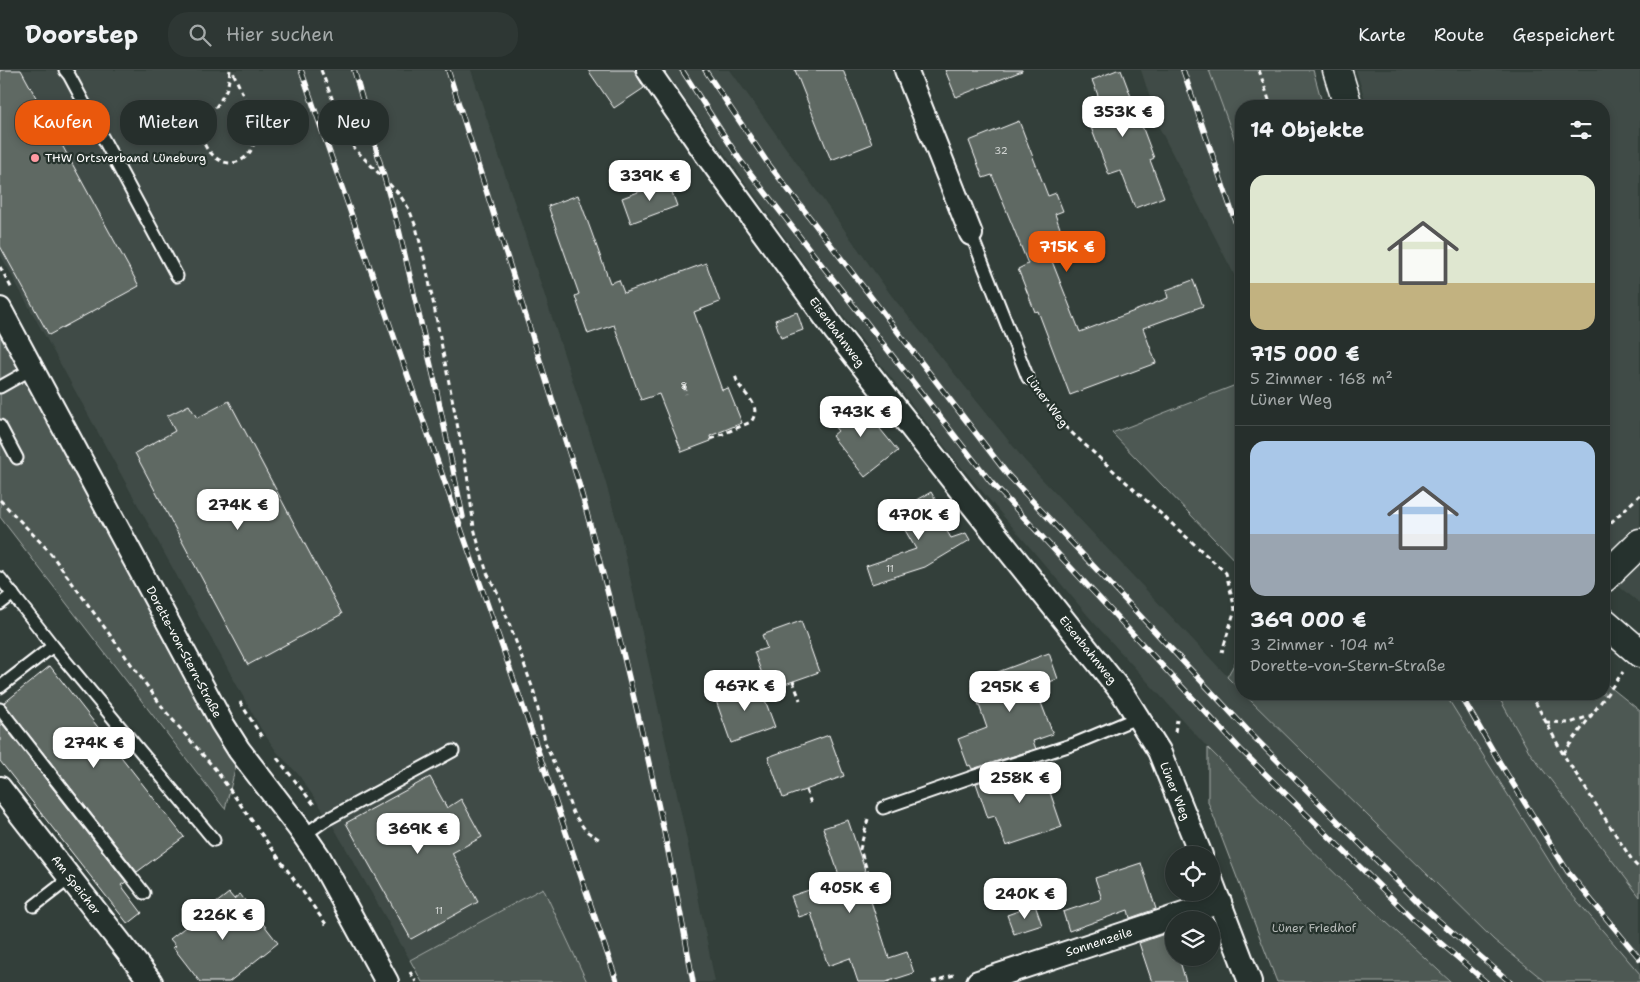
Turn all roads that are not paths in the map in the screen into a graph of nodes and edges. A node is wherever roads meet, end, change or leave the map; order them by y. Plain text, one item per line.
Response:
1 (64, 70) edge
2 (648, 70) edge
3 (906, 70) edge
4 (1337, 70) edge
5 (1346, 100) edge
6 (971, 234) joint
7 (177, 276) dead end
8 (0, 309) edge
9 (32, 369) junction
10 (1028, 378) road end
11 (0, 387) edge
12 (0, 426) edge
13 (17, 458) dead end
14 (1640, 543) edge
15 (1610, 572) edge
16 (0, 578) edge
17 (13, 594) junction
18 (0, 604) edge
19 (1610, 627) edge
20 (53, 646) junction
21 (1639, 653) edge
22 (0, 687) edge
23 (0, 709) edge
24 (1142, 723) junction
25 (453, 751) dead end
26 (0, 788) edge
27 (883, 808) dead end
28 (304, 835) junction
29 (214, 840) dead end
30 (1197, 846) edge
31 (70, 878) junction
32 (144, 893) dead end
33 (1220, 902) joint
34 (34, 906) dead end
35 (151, 982) edge
36 (388, 982) edge
37 (978, 982) edge
38 (1250, 982) edge

1 - 7 lane
2 - 24 street, Eisenbahnweg
3 - 6 street, Lüner Weg
4 - 5 main road
6 - 10 lane, Lüner Weg
8 - 9 street, Dorette-von-Stern-Straße
9 - 11 lane
9 - 28 street, Dorette-von-Stern-Straße
12 - 13 lane
14 - 15 main road
16 - 17 lane
17 - 18 lane
17 - 20 lane
19 - 21 main road
20 - 22 lane
20 - 29 lane
23 - 32 lane
24 - 27 lane
24 - 30 street, Lüner Weg
25 - 28 lane
26 - 31 street, Am Speicher
28 - 36 street, Dorette-von-Stern-Straße
31 - 34 lane
31 - 35 street, Am Speicher
33 - 37 street, Sonnenzeile
33 - 38 street

